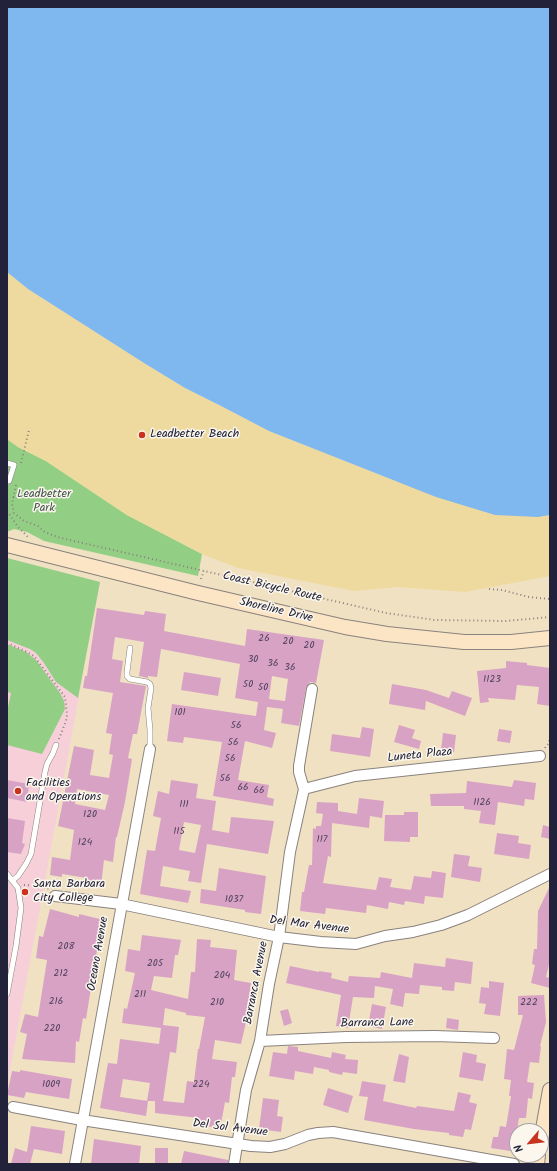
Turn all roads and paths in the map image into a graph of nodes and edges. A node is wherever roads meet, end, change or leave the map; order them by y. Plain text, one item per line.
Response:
1 (29, 430) dead end
2 (7, 463) edge
3 (20, 465) dead end
4 (9, 481) dead end
5 (16, 484) dead end
6 (13, 497) junction
7 (43, 498) dead end
8 (7, 511) edge
9 (31, 540) dead end
10 (7, 545) edge
11 (204, 571) junction
12 (202, 579) dead end
13 (489, 589) dead end
14 (550, 599) edge
15 (550, 617) edge
16 (550, 638) edge
17 (7, 643) edge
18 (130, 648) dead end
19 (312, 689) dead end
20 (550, 736) edge
21 (56, 745) joint
22 (150, 749) joint
23 (540, 756) joint
24 (304, 789) junction
25 (7, 874) edge
26 (550, 874) edge
27 (13, 880) junction
28 (18, 888) junction
29 (55, 896) joint
30 (121, 904) junction
31 (279, 937) junction
32 (7, 994) edge
33 (494, 1038) dead end
34 (260, 1041) junction
35 (550, 1090) edge
36 (13, 1107) dead end
37 (82, 1120) junction
38 (544, 1123) edge
39 (238, 1145) junction
40 (74, 1164) edge
41 (234, 1164) edge
42 (514, 1164) edge

1 - 3 path
2 - 4 lane
5 - 6 path
6 - 7 path
6 - 11 path
8 - 9 path
10 - 16 main road, Shoreline Drive
11 - 12 path
11 - 15 path
13 - 14 path
17 - 21 path
18 - 22 lane
19 - 24 street, Barranca Avenue
20 - 23 path
21 - 27 lane
22 - 30 street, Oceano Avenue
23 - 24 street, Luneta Plaza
24 - 31 street, Barranca Avenue
25 - 27 lane
26 - 31 street, Del Mar Avenue
27 - 28 lane
28 - 29 path
28 - 32 lane
29 - 30 street, Del Mar Avenue
30 - 31 street, Del Mar Avenue
30 - 37 street, Oceano Avenue
31 - 34 street, Barranca Avenue
33 - 34 street, Barranca Lane
34 - 39 street, Barranca Avenue
35 - 38 main road
36 - 37 street, Del Sol Avenue
37 - 39 street, Del Sol Avenue
37 - 40 street, Oceano Avenue
39 - 41 street, Barranca Avenue
39 - 42 street, Del Sol Avenue

